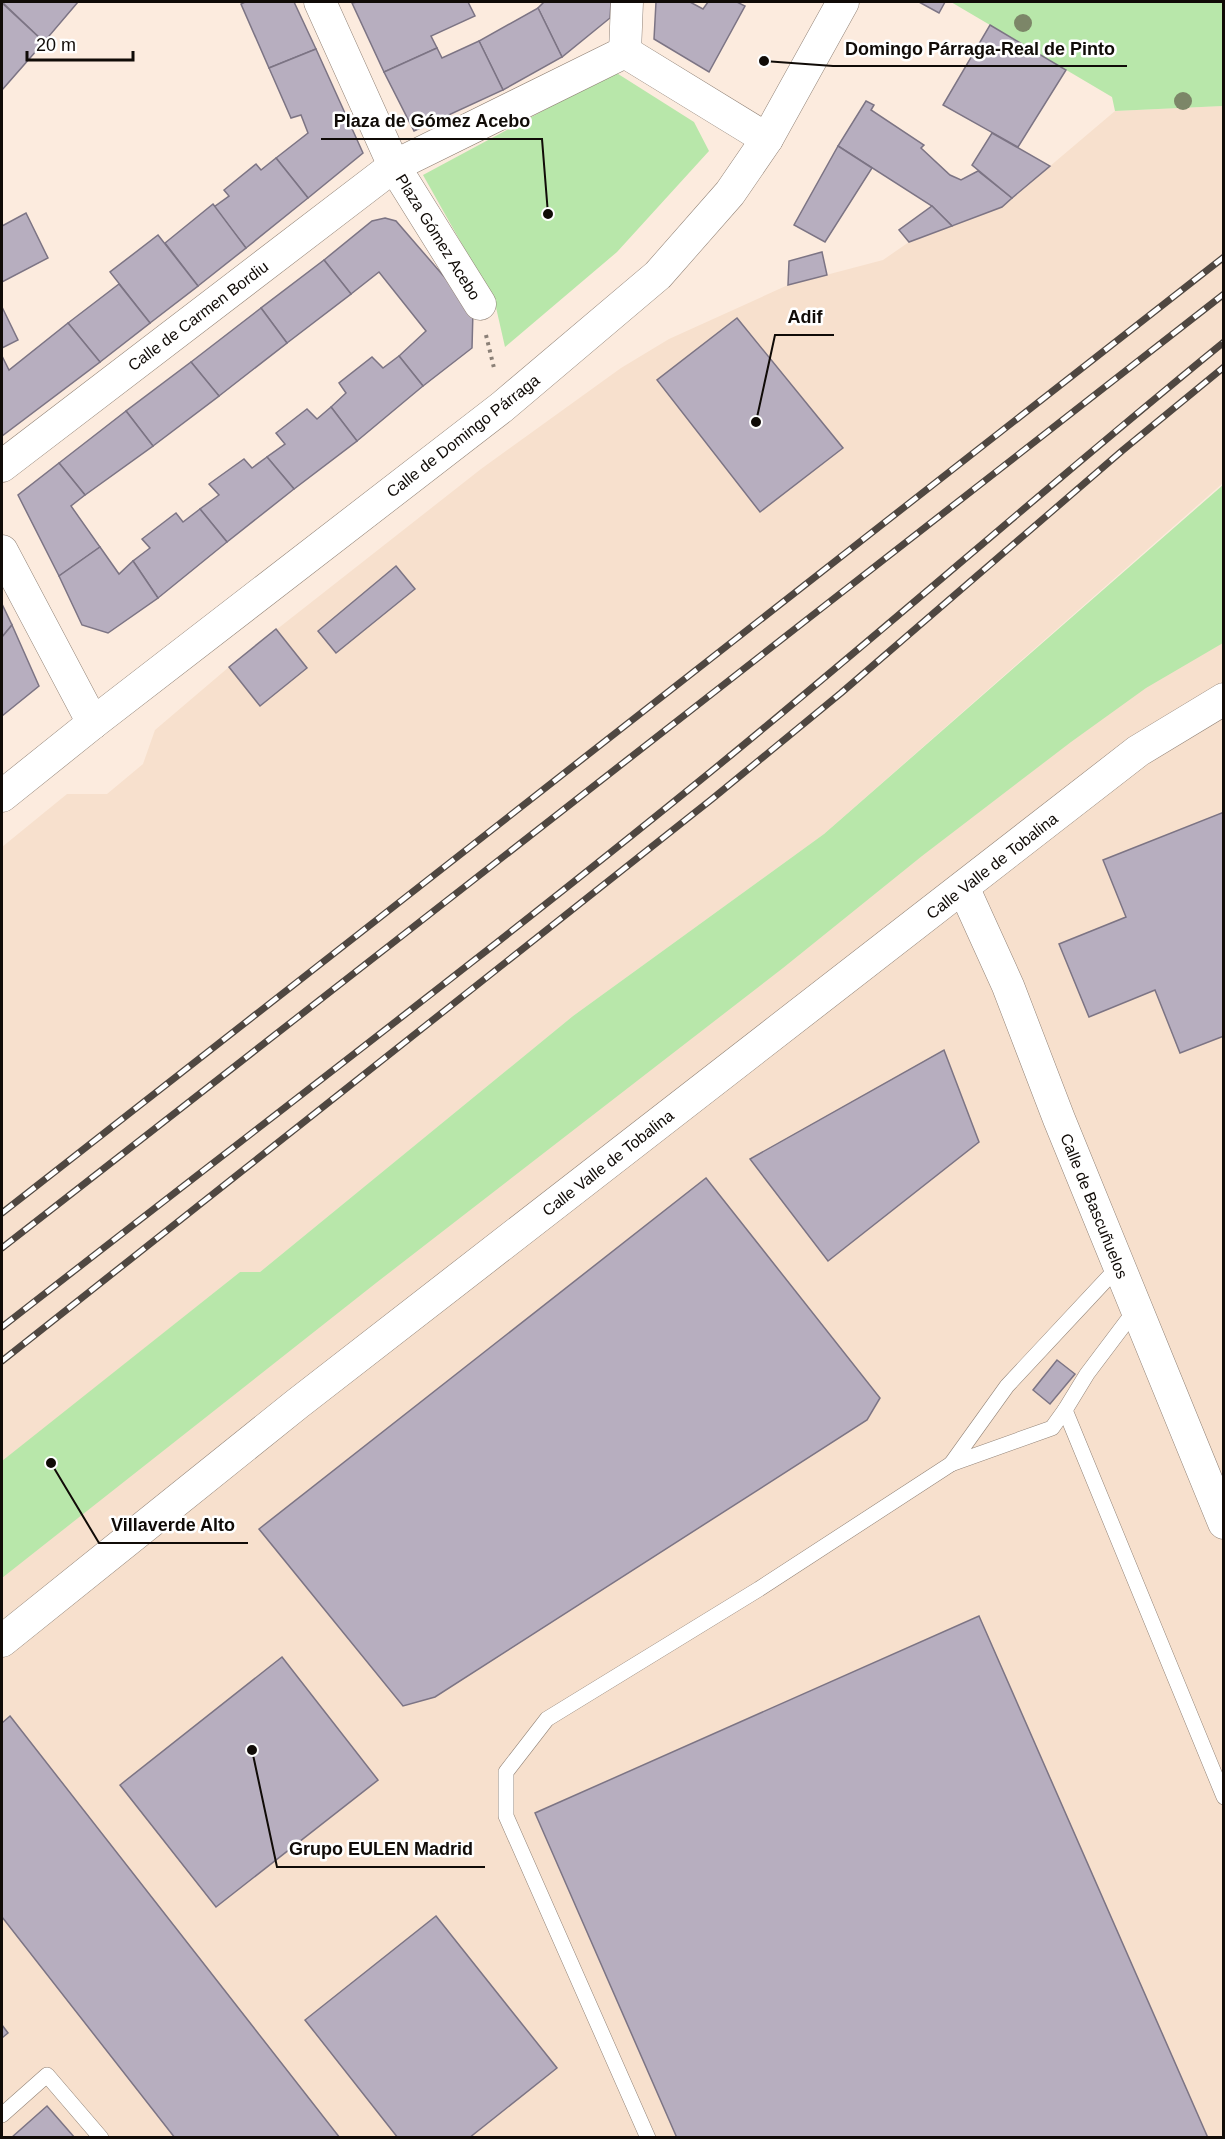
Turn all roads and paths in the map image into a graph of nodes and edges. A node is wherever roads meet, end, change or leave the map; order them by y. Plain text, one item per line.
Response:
1 (320, 2) edge
2 (627, 2) edge
3 (843, 2) edge
4 (625, 52) junction
5 (767, 139) junction
6 (394, 166) junction
7 (480, 303) joint
8 (502, 407) junction
9 (2, 466) edge
10 (2, 551) edge
11 (1224, 699) edge
12 (93, 723) junction
13 (2, 796) edge
14 (964, 888) junction
15 (1119, 1266) junction
16 (1136, 1309) junction
17 (1065, 1410) junction
18 (951, 1464) junction
19 (1224, 1523) edge
20 (2, 1641) edge
21 (1224, 1797) edge
22 (2, 2115) edge
23 (101, 2138) edge
24 (648, 2138) edge

1 - 6 street
2 - 4 street
3 - 5 street, Calle de Domingo Párraga
4 - 5 street
4 - 6 street, Plaza Gómez Acebo
5 - 8 street, Calle de Domingo Párraga
6 - 7 street, Plaza Gómez Acebo
6 - 9 street, Calle de Carmen Bordiu
7 - 8 path, Plaza Gómez Acebo
8 - 12 street, Calle de Domingo Párraga
10 - 12 street
11 - 14 street, Calle Valle de Tobalina
12 - 13 street, Calle de Domingo Párraga
14 - 15 street, Calle de Bascuñuelos
14 - 20 street, Calle Valle de Tobalina
15 - 16 street, Calle de Bascuñuelos
15 - 18 lane
16 - 17 lane
16 - 19 street, Calle de Bascuñuelos
17 - 18 lane
17 - 21 lane
18 - 24 lane
22 - 23 lane

